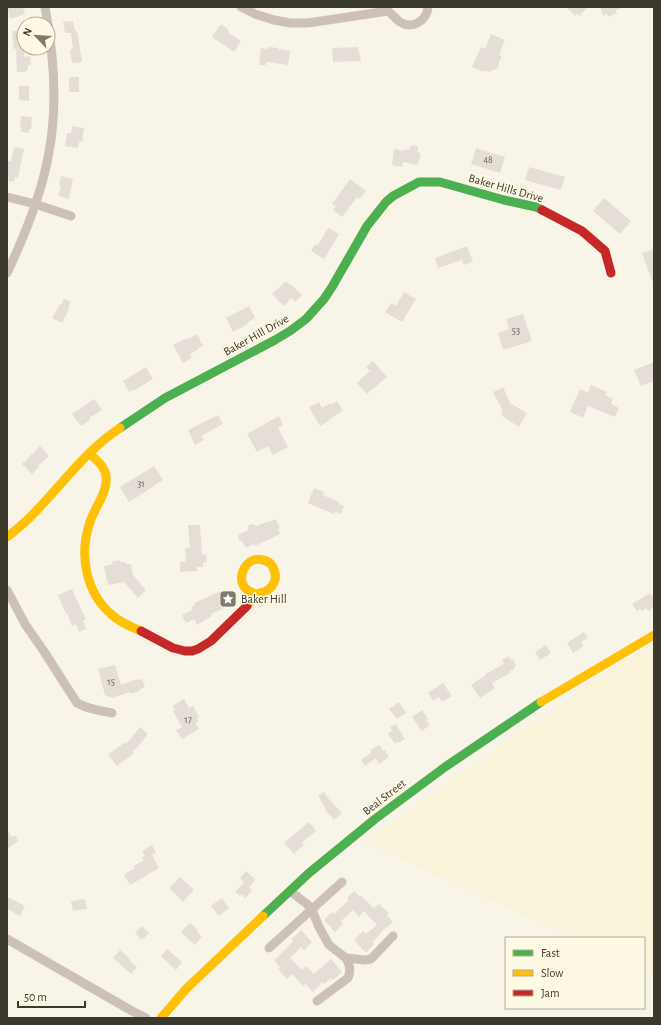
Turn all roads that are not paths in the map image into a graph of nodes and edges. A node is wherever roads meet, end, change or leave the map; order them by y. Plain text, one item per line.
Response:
1 (45, 7) edge
2 (241, 7) edge
3 (428, 7) edge
4 (390, 9) edge
5 (393, 196) joint
6 (7, 197) edge
7 (35, 204) junction
8 (71, 216) dead end
9 (7, 273) edge
10 (611, 273) dead end
11 (90, 454) junction
12 (7, 537) edge
13 (7, 590) edge
14 (256, 594) dead end
15 (654, 635) edge
16 (112, 713) dead end
17 (342, 882) dead end
18 (290, 891) junction
19 (312, 910) junction
20 (393, 936) dead end
21 (7, 939) edge
22 (269, 948) dead end
23 (346, 958) junction
24 (318, 1001) dead end
25 (146, 1018) edge
26 (160, 1018) edge

1 - 7 street
2 - 4 street
3 - 4 street
5 - 10 street, Baker Hills Drive
5 - 11 street, Baker Hill Drive
6 - 7 street
7 - 8 street
7 - 9 street
11 - 12 street, Baker Hill Drive
11 - 14 street
13 - 16 street
15 - 18 street, Beal Street
17 - 19 street
18 - 19 street
18 - 26 street, Beal Street
19 - 22 street
19 - 23 street
20 - 23 street
21 - 25 street
23 - 24 street

